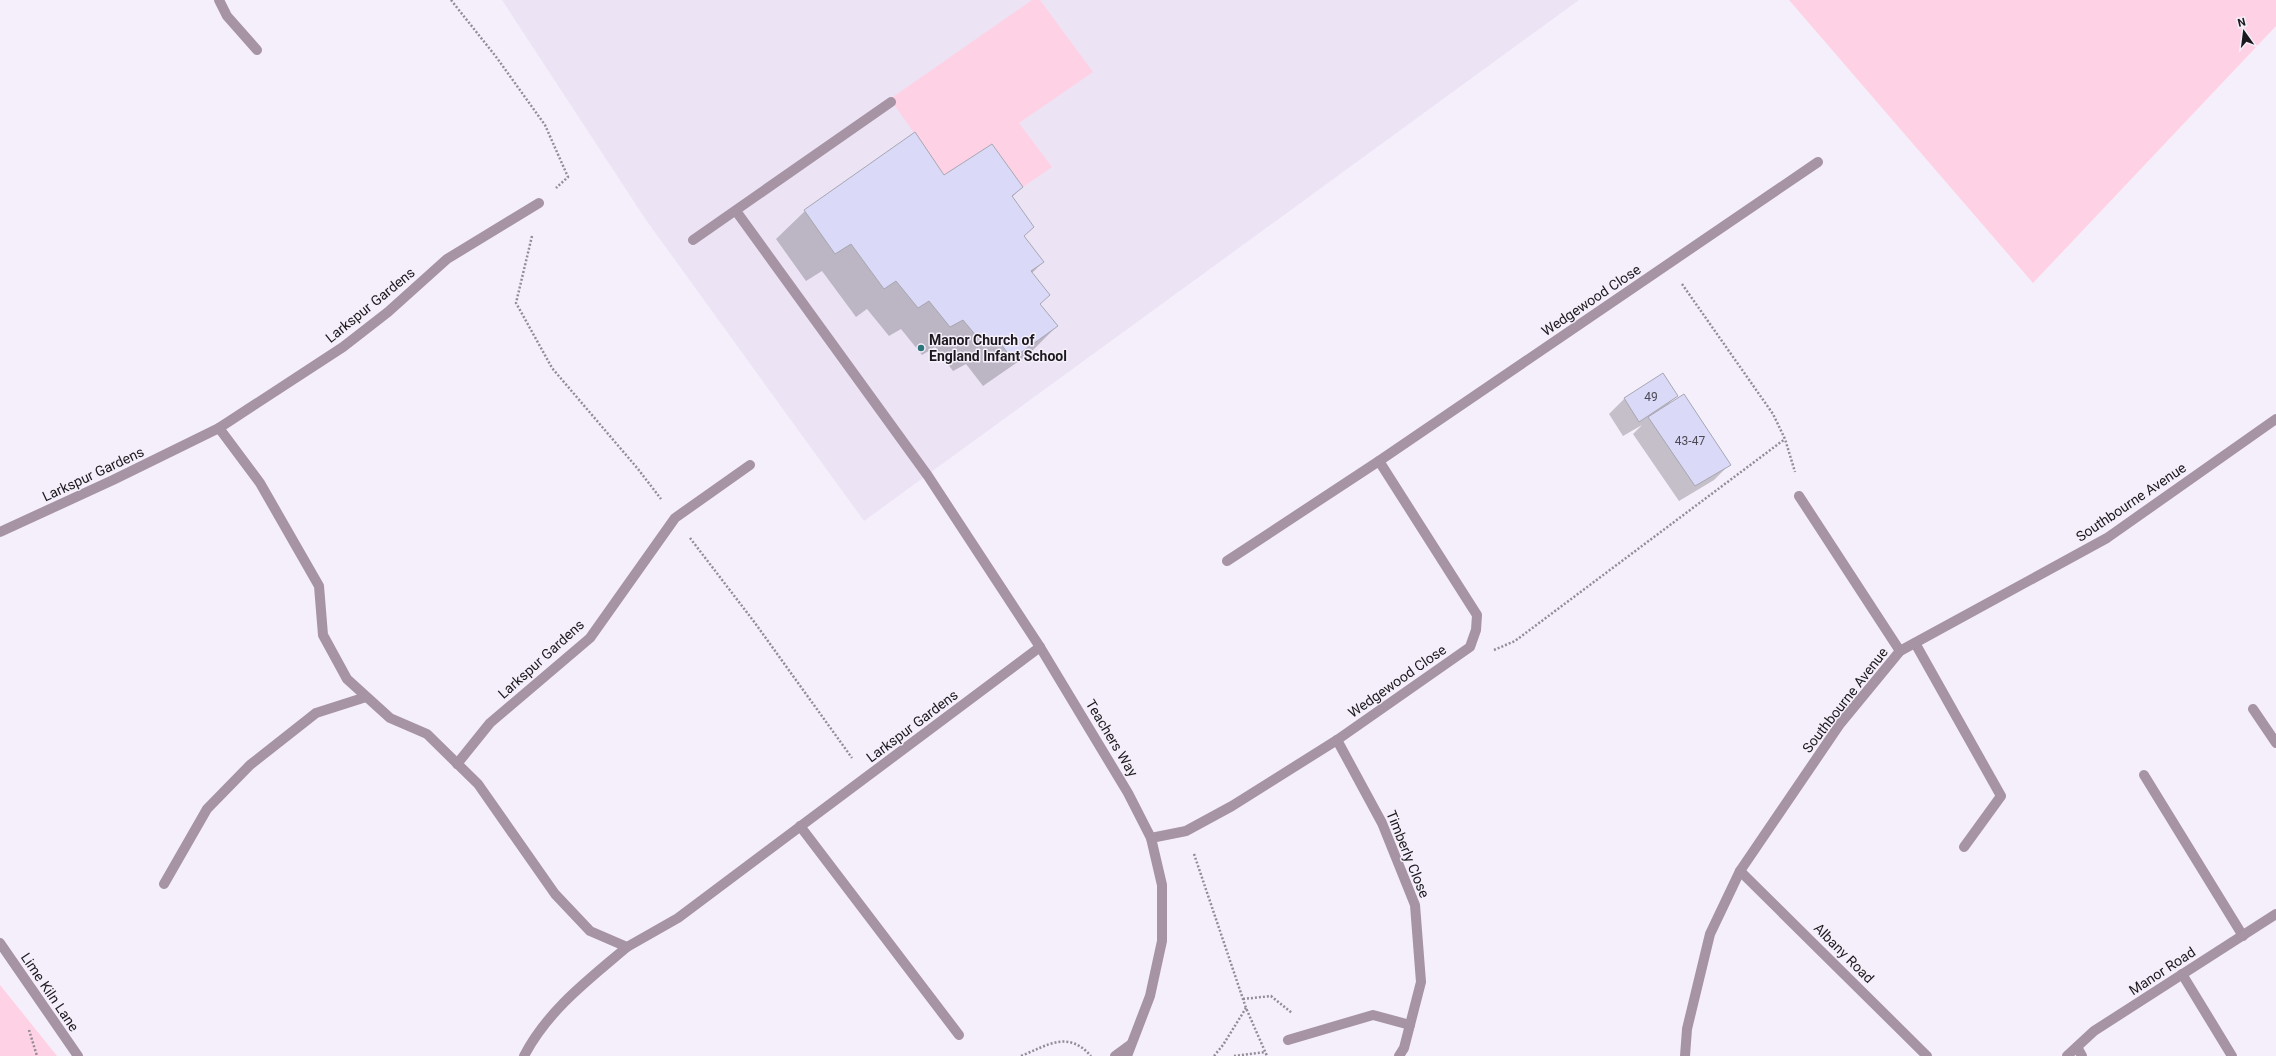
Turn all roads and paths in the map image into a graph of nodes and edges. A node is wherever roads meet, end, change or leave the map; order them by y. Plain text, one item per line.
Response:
1 (219, 0) edge
2 (451, 0) edge
3 (257, 50) dead end
4 (891, 102) dead end
5 (1818, 162) dead end
6 (539, 203) junction
7 (736, 211) junction
8 (693, 240) dead end
9 (1668, 264) junction
10 (2276, 419) edge
11 (219, 428) junction
12 (1785, 439) junction
13 (1379, 460) junction
14 (750, 465) dead end
15 (1799, 496) joint
16 (675, 518) junction
17 (0, 532) edge
18 (1227, 561) dead end
19 (1915, 643) junction
20 (1040, 647) junction
21 (1470, 647) junction
22 (1900, 652) junction
23 (366, 697) junction
24 (2253, 709) dead end
25 (1337, 740) junction
26 (2276, 743) edge
27 (457, 764) junction
28 (2144, 775) dead end
29 (866, 778) junction
30 (800, 826) junction
31 (1186, 831) junction
32 (1152, 838) junction
33 (1964, 847) dead end
34 (1740, 871) junction
35 (164, 884) dead end
36 (2276, 914) edge
37 (2243, 936) junction
38 (0, 943) edge
39 (627, 947) junction
40 (2182, 974) junction
41 (1243, 999) junction
42 (1246, 1008) junction
43 (1410, 1025) junction
44 (28, 1029) dead end
45 (1316, 1031) junction
46 (959, 1035) dead end
47 (1288, 1040) dead end
48 (1130, 1045) junction
49 (2077, 1047) junction
50 (1266, 1054) edge
51 (37, 1056) edge
52 (78, 1056) edge
53 (524, 1056) edge
54 (1021, 1056) edge
55 (1091, 1056) edge
56 (1115, 1056) edge
57 (1127, 1056) edge
58 (1214, 1056) edge
59 (1234, 1056) edge
60 (1399, 1056) edge
61 (1685, 1056) edge
62 (1927, 1056) edge
63 (2067, 1056) edge
64 (2082, 1056) edge
65 (2232, 1056) edge

1 - 3 street
2 - 6 path
4 - 7 street
5 - 9 street, Wedgewood Close
6 - 11 street, Larkspur Gardens
6 - 16 path
7 - 8 street
7 - 20 street, Teachers Way
9 - 12 path
9 - 13 street, Wedgewood Close
10 - 19 street, Southbourne Avenue
11 - 17 street, Larkspur Gardens
11 - 23 street
12 - 15 path
12 - 21 path
13 - 18 street, Wedgewood Close
13 - 21 street
14 - 16 street, Larkspur Gardens
15 - 22 street
16 - 27 street, Larkspur Gardens
16 - 29 path
19 - 22 street, Southbourne Avenue
19 - 33 street
20 - 29 street, Larkspur Gardens
20 - 32 street, Teachers Way
21 - 25 street, Wedgewood Close
22 - 34 street, Southbourne Avenue
23 - 27 street
23 - 35 street
24 - 26 street
25 - 31 street, Wedgewood Close
25 - 43 street, Timberly Close
27 - 39 street
28 - 37 street
29 - 30 street, Larkspur Gardens
30 - 39 street, Larkspur Gardens
30 - 46 street
31 - 32 street, Wedgewood Close
31 - 41 path
32 - 48 street, Teachers Way
34 - 61 street, Southbourne Avenue
34 - 62 street, Albany Road
36 - 37 street, Manor Road
37 - 40 street, Manor Road
38 - 52 street, Lime Kiln Lane
39 - 53 street, Larkspur Gardens
40 - 49 street, Manor Road
40 - 65 street
41 - 42 path
41 - 45 path
42 - 50 path
42 - 58 path
43 - 45 street
43 - 60 street, Timberly Close
44 - 51 path
45 - 47 street
48 - 56 street
48 - 57 street, Teachers Way
49 - 63 street, Manor Road
49 - 64 street
50 - 59 path
54 - 55 path

